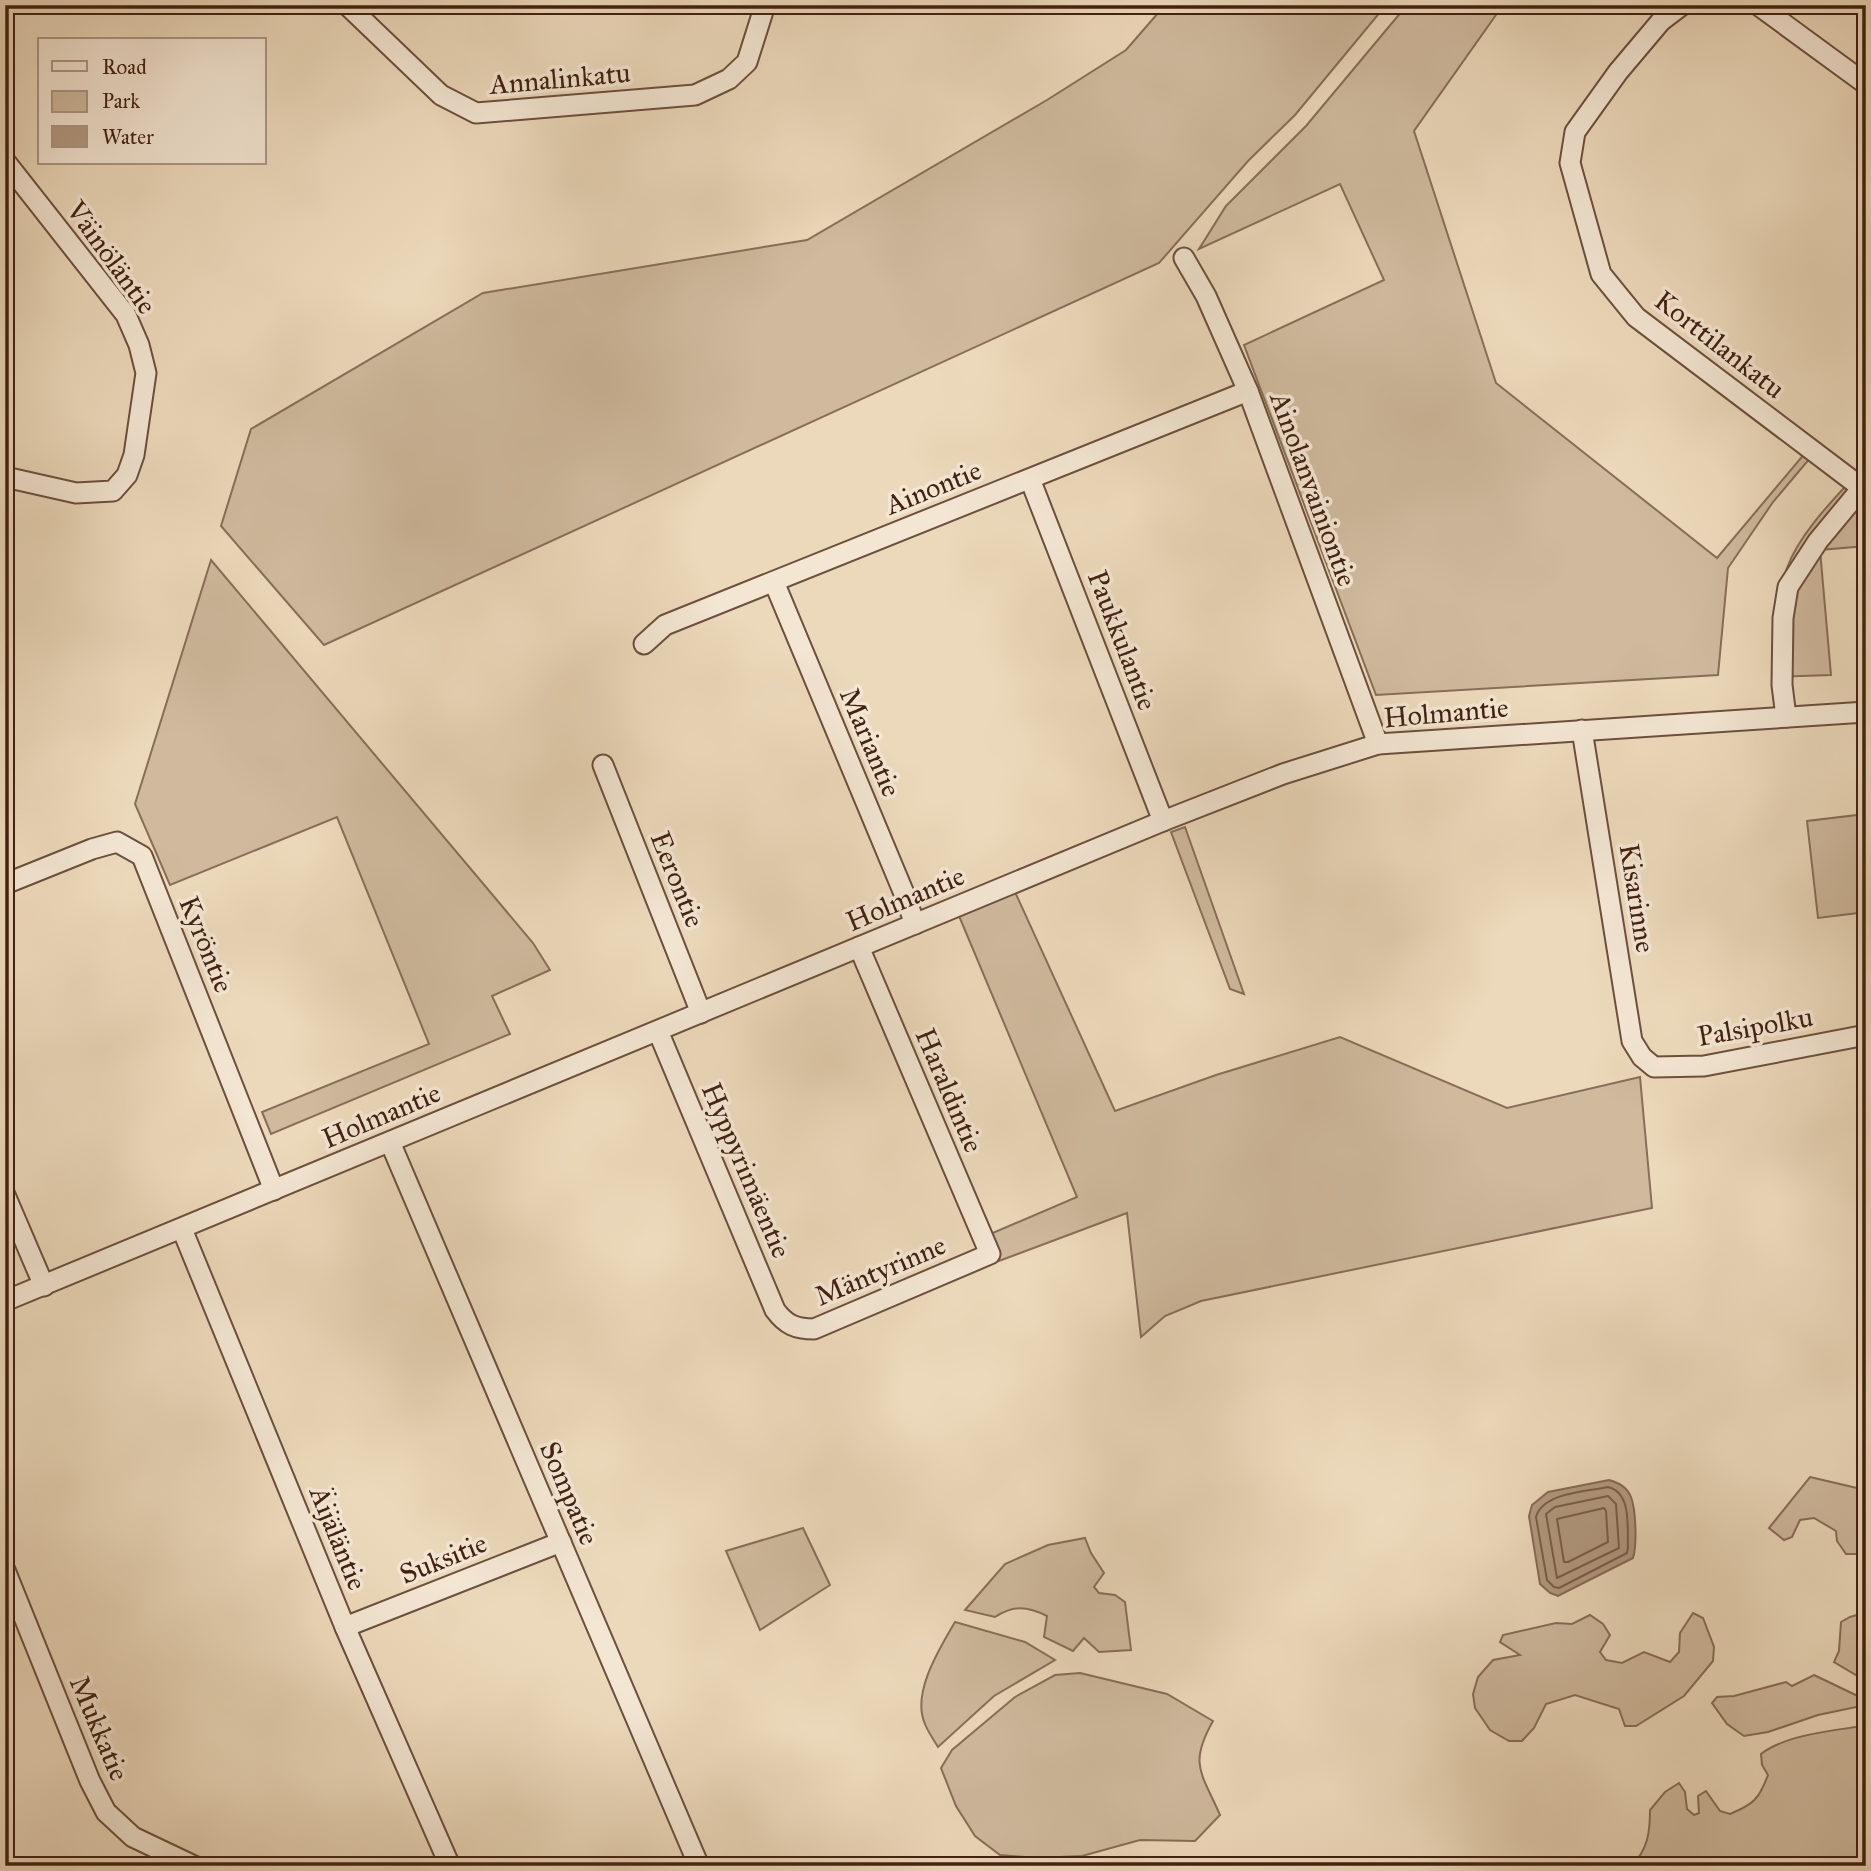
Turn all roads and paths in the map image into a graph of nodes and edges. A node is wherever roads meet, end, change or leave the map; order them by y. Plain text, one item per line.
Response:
1 (347, 5) edge
2 (765, 5) edge
3 (1682, 5) edge
4 (1758, 5) edge
5 (1866, 84) edge
6 (5, 161) edge
7 (1184, 258) dead end
8 (1248, 391) junction
9 (5, 477) edge
10 (1030, 479) junction
11 (1864, 485) edge
12 (774, 582) junction
13 (644, 644) dead end
14 (1866, 712) edge
15 (1786, 717) junction
16 (1583, 730) junction
17 (1378, 744) junction
18 (603, 765) dead end
19 (1163, 821) junction
20 (5, 884) edge
21 (915, 924) junction
22 (859, 947) junction
23 (702, 1013) junction
24 (658, 1031) junction
25 (1866, 1035) edge
26 (1654, 1067) joint
27 (390, 1142) junction
28 (274, 1190) junction
29 (5, 1195) edge
30 (182, 1229) junction
31 (990, 1254) joint
32 (44, 1286) junction
33 (5, 1301) edge
34 (791, 1326) joint
35 (561, 1542) junction
36 (5, 1570) edge
37 (345, 1627) junction
38 (194, 1866) edge
39 (450, 1866) edge
40 (699, 1866) edge

1 - 2 street, Annalinkatu
3 - 11 street, Korttilankatu
4 - 5 street
6 - 9 street, Väinöläntie
7 - 8 street, Ainolanvainiontie
8 - 10 street, Ainontie
8 - 17 street, Ainolanvainiontie
10 - 12 street, Ainontie
10 - 19 street, Paukkulantie
11 - 15 street
12 - 13 street, Ainontie
12 - 21 street, Mariantie
14 - 15 street, Holmantie
15 - 16 street, Holmantie
16 - 17 street, Holmantie
16 - 26 street, Kisarinne
17 - 19 street, Holmantie
18 - 23 street, Eerontie
19 - 21 street, Holmantie
20 - 28 street, Kyröntie
21 - 22 street, Holmantie
22 - 23 street, Holmantie
22 - 31 street, Haraldintie
23 - 24 street, Holmantie
24 - 27 street, Holmantie
24 - 34 street, Hyppyrimäentie
25 - 26 street, Palsipolku
27 - 28 street, Holmantie
27 - 35 street, Sompatie
28 - 30 street, Holmantie
29 - 32 street
30 - 32 street, Holmantie
30 - 37 street, Äijäläntie
31 - 34 street, Mäntyrinne
32 - 33 street, Holmantie
35 - 37 street, Suksitie
35 - 40 street, Sompatie
36 - 38 street, Mukkatie
37 - 39 street, Äijäläntie

